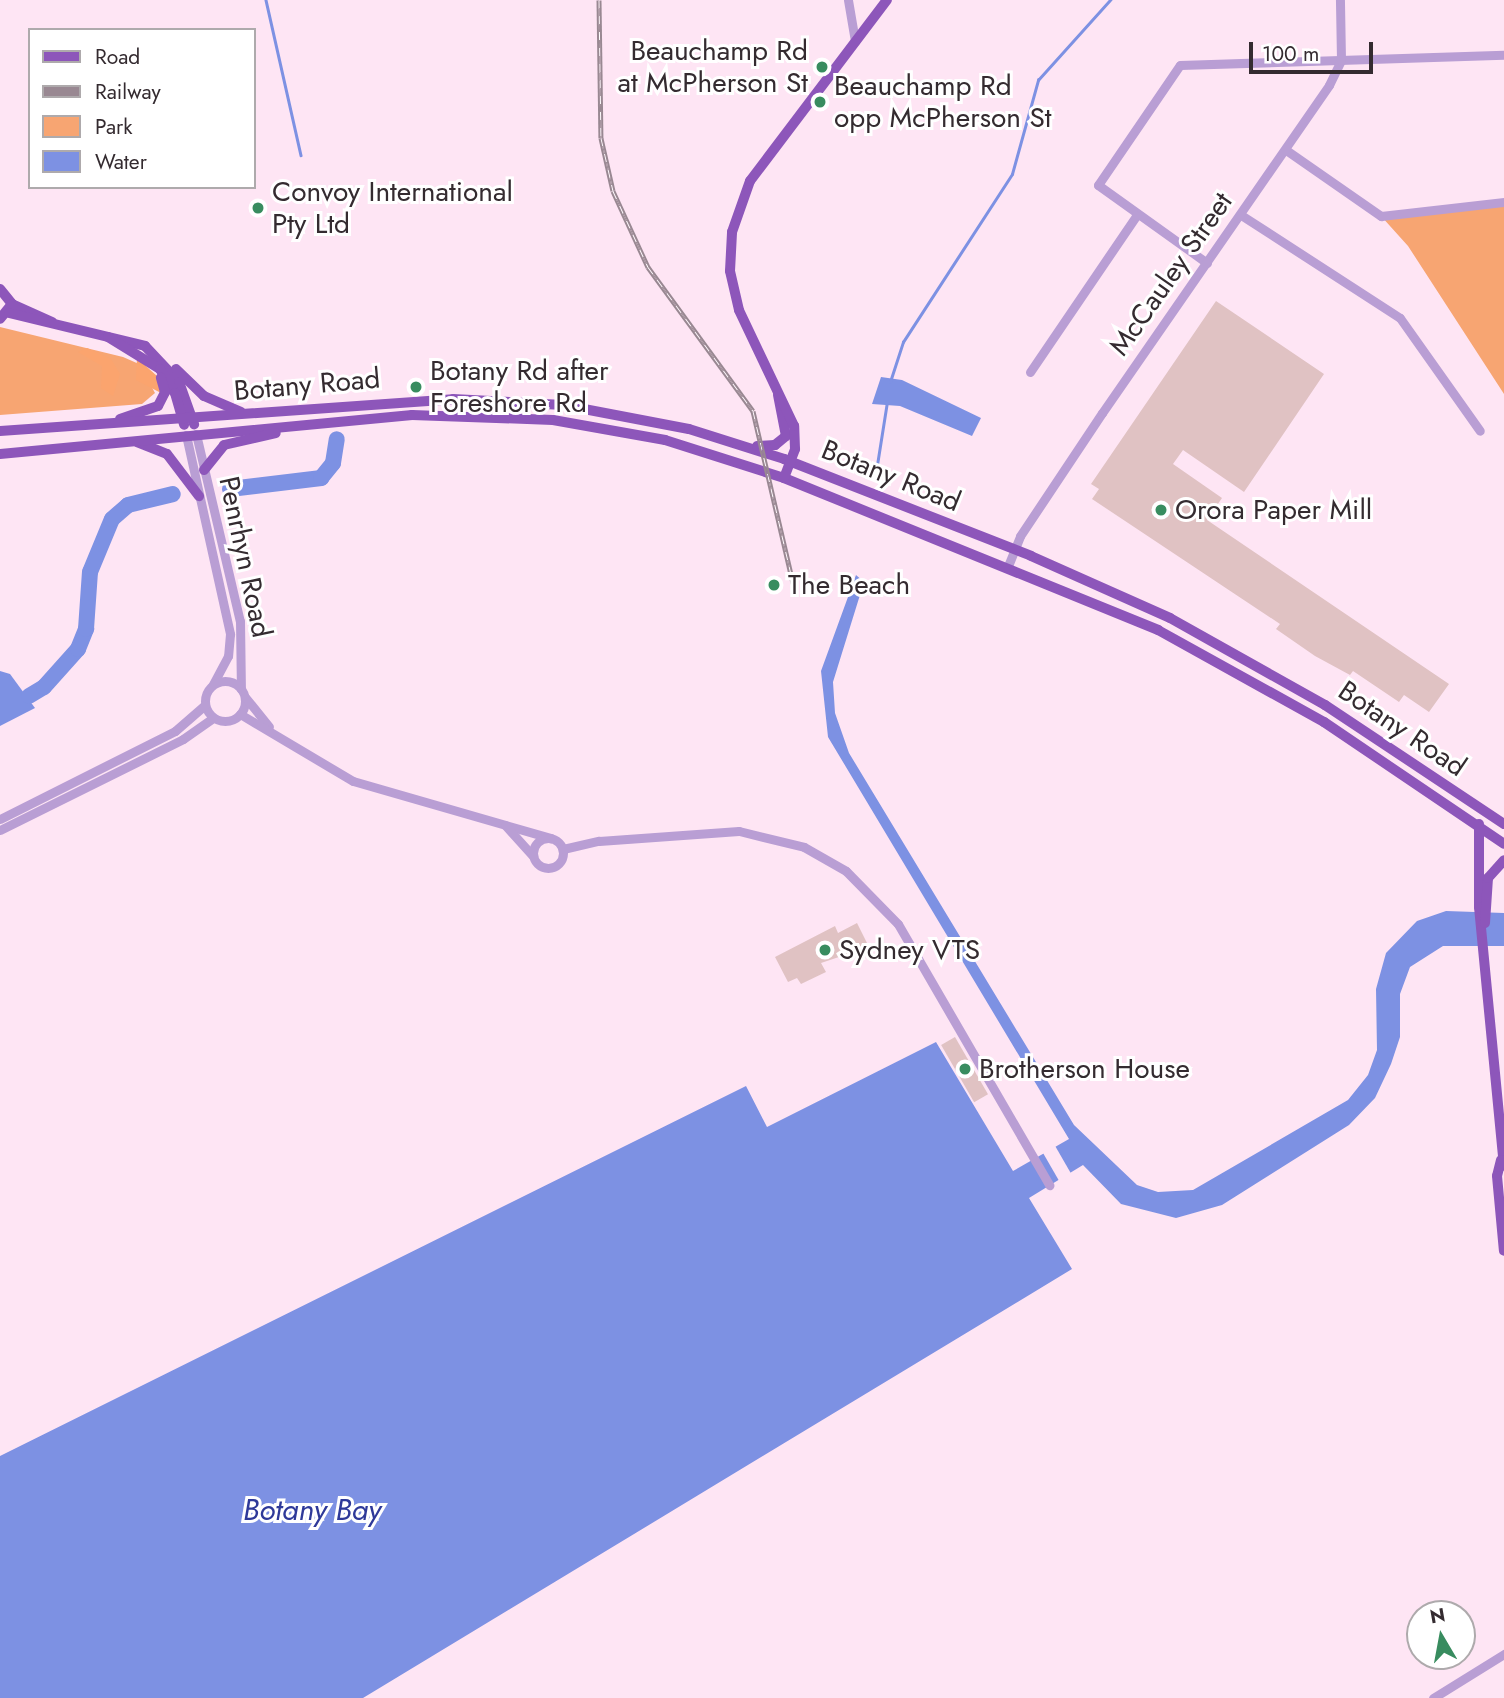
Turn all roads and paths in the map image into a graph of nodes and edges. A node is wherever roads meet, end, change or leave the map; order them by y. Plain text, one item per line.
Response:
1 (848, 0) edge
2 (887, 0) edge
3 (1340, 0) edge
4 (855, 41) junction
5 (1504, 55) edge
6 (1341, 60) junction
7 (1286, 150) junction
8 (1504, 202) edge
9 (1241, 215) junction
10 (1136, 216) junction
11 (1207, 263) junction
12 (0, 289) edge
13 (7, 312) edge
14 (108, 337) junction
15 (137, 354) junction
16 (164, 360) junction
17 (1030, 372) dead end
18 (777, 389) junction
19 (243, 413) junction
20 (188, 419) junction
21 (320, 423) junction
22 (99, 425) junction
23 (1480, 430) dead end
24 (0, 431) edge
25 (191, 435) junction
26 (133, 440) junction
27 (744, 446) junction
28 (0, 454) edge
29 (204, 470) junction
30 (787, 470) junction
31 (199, 496) junction
32 (1015, 550) junction
33 (1008, 566) junction
34 (213, 684) junction
35 (243, 693) junction
36 (205, 705) junction
37 (240, 714) junction
38 (214, 718) junction
39 (275, 734) junction
40 (1487, 813) junction
41 (0, 820) edge
42 (501, 822) junction
43 (1504, 824) edge
44 (1478, 826) junction
45 (0, 830) edge
46 (551, 838) junction
47 (1504, 844) edge
48 (563, 849) junction
49 (534, 856) junction
50 (1504, 860) edge
51 (1483, 908) junction
52 (1503, 1163) edge
53 (1049, 1185) dead end
54 (1504, 1251) edge
55 (1504, 1654) edge
56 (1433, 1698) edge

1 - 4 street
2 - 4 main road
3 - 6 street
4 - 18 main road
5 - 6 street
6 - 7 street, McCauley Street
6 - 10 street
7 - 8 street
7 - 9 street, McCauley Street
9 - 11 street, McCauley Street
9 - 23 street
10 - 11 street
10 - 17 street
11 - 32 street, McCauley Street
12 - 13 main road
13 - 14 main road
14 - 15 main road
14 - 16 main road
15 - 20 main road
15 - 22 main road
16 - 19 main road
16 - 20 main road
18 - 27 main road
18 - 30 main road
19 - 20 main road, Botany Road
19 - 27 main road, Botany Road
20 - 22 main road, Botany Road
20 - 25 main road
21 - 25 main road, Botany Road
21 - 29 main road
21 - 30 main road, Botany Road
22 - 24 main road
25 - 26 main road, Botany Road
25 - 29 street, Penrhyn Road
25 - 31 street, Penrhyn Road
26 - 28 main road, Botany Road
26 - 31 main road
27 - 30 main road, Botany Road
29 - 35 street, Penrhyn Road
30 - 32 main road, Botany Road
30 - 33 main road, Botany Road
31 - 34 street, Penrhyn Road
32 - 33 street, McCauley Street
32 - 40 main road, Botany Road
33 - 44 main road, Botany Road
34 - 35 street
34 - 36 street
35 - 37 street
35 - 39 street
36 - 38 street
36 - 41 street
37 - 38 street
37 - 39 street
38 - 45 street
39 - 42 street
40 - 43 main road, Botany Road
40 - 44 main road
42 - 46 street
42 - 49 street
44 - 47 main road, Botany Road
44 - 51 main road
46 - 48 street
46 - 49 street
48 - 49 street
48 - 53 street
50 - 51 main road
51 - 52 main road
52 - 54 main road
55 - 56 street

